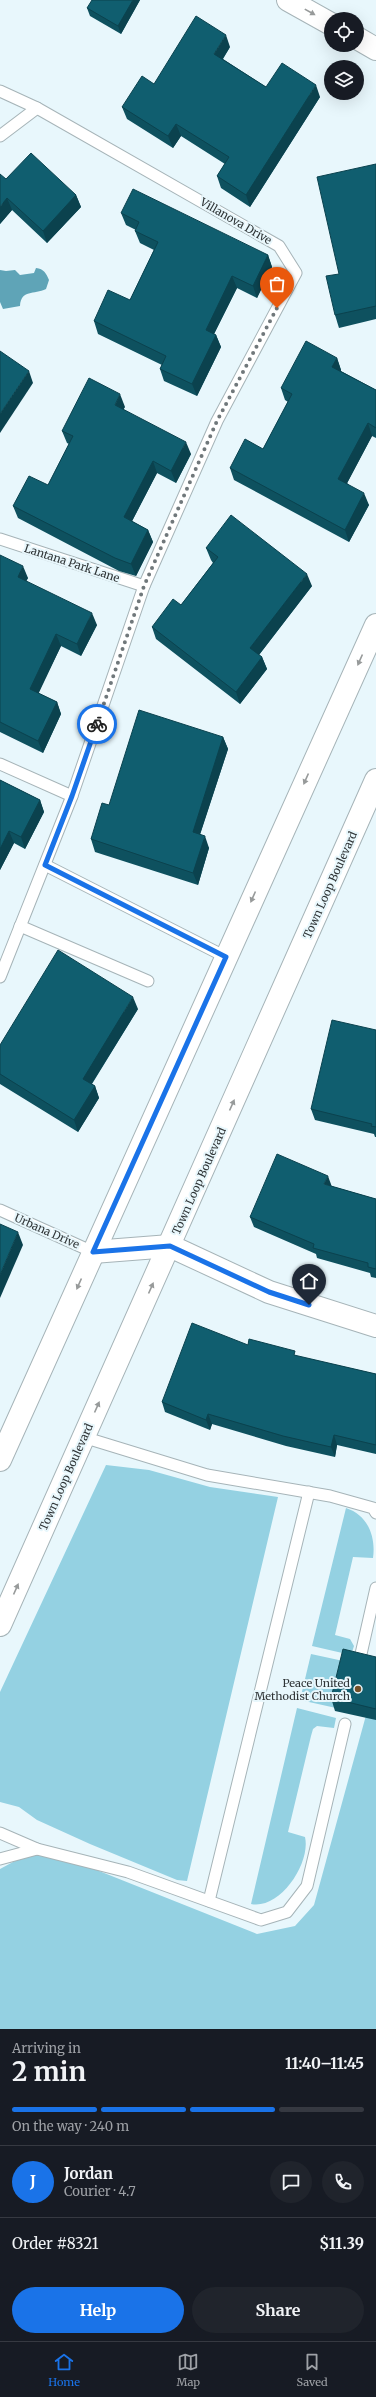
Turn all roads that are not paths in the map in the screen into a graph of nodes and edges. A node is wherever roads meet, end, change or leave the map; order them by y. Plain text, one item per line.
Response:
1 (288, 0) edge
2 (324, 20) edge
3 (364, 42) edge
4 (376, 49) edge
5 (0, 91) edge
6 (37, 108) junction
7 (0, 136) edge
8 (0, 539) edge
9 (144, 586) junction
10 (376, 625) edge
11 (0, 764) edge
12 (376, 780) edge
13 (72, 796) junction
14 (45, 865) junction
15 (20, 926) junction
16 (226, 957) junction
17 (0, 976) edge
18 (148, 982) dead end
19 (0, 1210) edge
20 (170, 1246) junction
21 (93, 1252) junction
22 (376, 1326) edge
23 (83, 1437) junction
24 (0, 1460) edge
25 (309, 1492) junction
26 (376, 1513) edge
27 (376, 1588) edge
28 (0, 1625) edge
29 (360, 1654) edge
30 (345, 1724) dead end
31 (0, 1833) edge
32 (37, 1849) junction
33 (0, 1859) edge
34 (209, 1901) junction

1 -> 2 street
3 - 4 street
5 - 6 lane, Villanova Drive
6 - 7 lane
6 - 9 lane, Villanova Drive
8 - 9 lane, Lantana Park Lane
9 - 13 lane, Villanova Drive
10 -> 16 street
11 - 13 lane
20 -> 12 street, Town Loop Boulevard
13 - 14 lane, Villanova Drive
14 - 15 lane, Villanova Drive
14 - 16 lane
15 - 17 lane, Villanova Drive
15 - 18 lane
16 - 21 street
19 - 21 lane, Urbana Drive
20 - 21 street
20 - 22 street
23 -> 20 street, Town Loop Boulevard
21 -> 24 street
23 - 25 lane
28 -> 23 street, Town Loop Boulevard
25 - 26 lane
25 - 34 lane
27 - 29 lane
30 - 34 lane
31 - 32 lane
32 - 33 lane
32 - 34 lane

